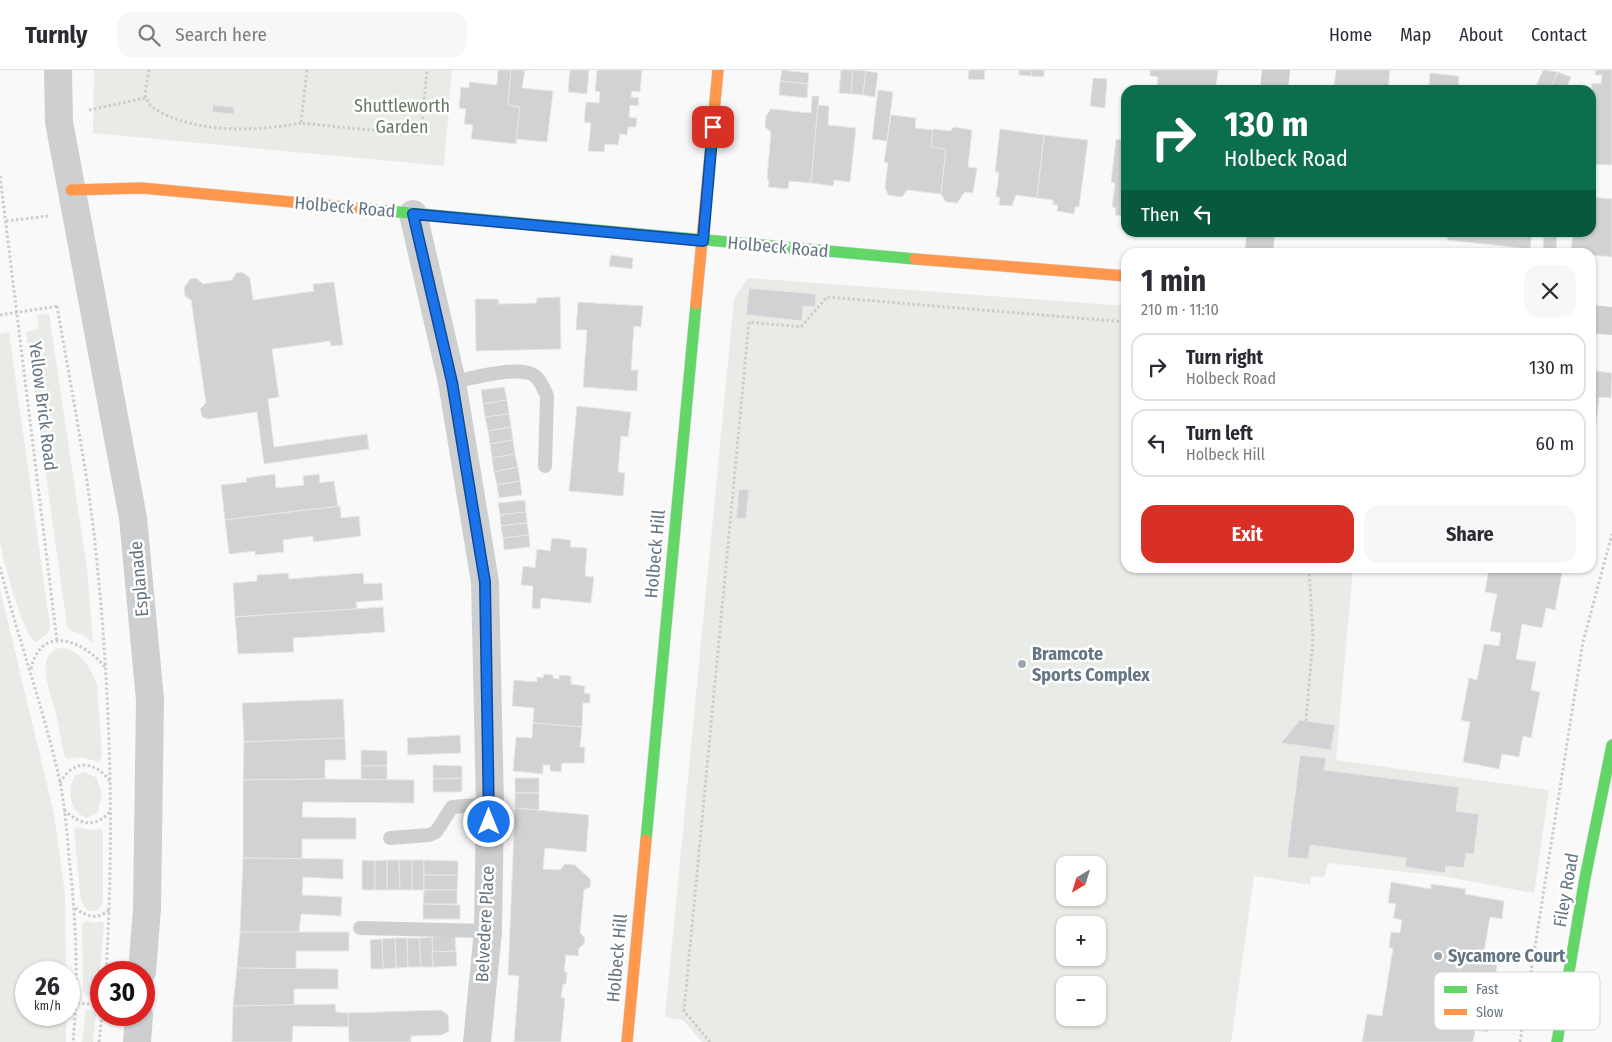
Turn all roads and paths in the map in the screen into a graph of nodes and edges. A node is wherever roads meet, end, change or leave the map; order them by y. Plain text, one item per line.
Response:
1 (58, 70) edge
2 (149, 70) edge
3 (306, 70) edge
4 (427, 70) edge
5 (718, 70) edge
6 (1276, 70) edge
7 (1274, 85) edge
8 (145, 98) junction
9 (59, 116) junction
10 (301, 123) junction
11 (0, 176) edge
12 (74, 201) junction
13 (413, 214) junction
14 (6, 221) junction
15 (703, 241) junction
16 (1121, 276) edge
17 (92, 302) junction
18 (57, 306) junction
19 (18, 312) junction
20 (0, 315) edge
21 (1596, 319) edge
22 (1612, 321) edge
23 (1121, 322) edge
24 (452, 382) junction
25 (546, 466) dead end
26 (1612, 534) edge
27 (0, 567) edge
28 (1309, 573) edge
29 (57, 641) junction
30 (106, 668) junction
31 (31, 669) junction
32 (1306, 721) dead end
33 (1612, 745) edge
34 (110, 781) junction
35 (60, 783) junction
36 (490, 804) junction
37 (111, 809) junction
38 (64, 810) junction
39 (390, 838) dead end
40 (75, 908) junction
41 (110, 909) junction
42 (360, 928) dead end
43 (488, 931) junction
44 (76, 961) edge
45 (107, 961) edge
46 (143, 961) edge
47 (1531, 972) edge
48 (1569, 972) edge
49 (75, 1026) edge
50 (101, 1026) edge
51 (138, 1026) edge
52 (73, 1042) edge
53 (99, 1042) edge
54 (137, 1042) edge
55 (477, 1042) edge
56 (627, 1042) edge
57 (710, 1042) edge

1 - 9 street, Esplanade
2 - 8 path
3 - 10 path
4 - 10 path
5 - 15 main road, Holbeck Hill
6 - 7 street
8 - 9 path
8 - 10 path
9 - 12 street, Esplanade
11 - 14 path, Yellow Brick Road
12 - 13 main road, Holbeck Road
12 - 14 path
12 - 17 street, Esplanade
13 - 15 main road, Holbeck Road
13 - 24 street, Belvedere Place
14 - 19 path, Yellow Brick Road
15 - 16 main road, Holbeck Road
15 - 56 main road, Holbeck Hill
17 - 18 path
17 - 46 street, Esplanade
18 - 19 path
18 - 30 path
19 - 20 path
19 - 29 path, Yellow Brick Road
21 - 22 street
23 - 57 path
24 - 25 lane
24 - 36 street, Belvedere Place
26 - 47 path
27 - 31 path
28 - 32 path
29 - 30 path
29 - 31 path
30 - 34 path
31 - 35 path
33 - 48 main road, Filey Road
34 - 35 path
34 - 37 path
35 - 38 path
36 - 39 lane
36 - 43 street, Belvedere Place
37 - 38 path
37 - 41 path
38 - 40 path
40 - 41 path
40 - 44 path
41 - 45 path
42 - 43 lane
43 - 55 street, Belvedere Place
49 - 52 path
50 - 53 path
51 - 54 street

